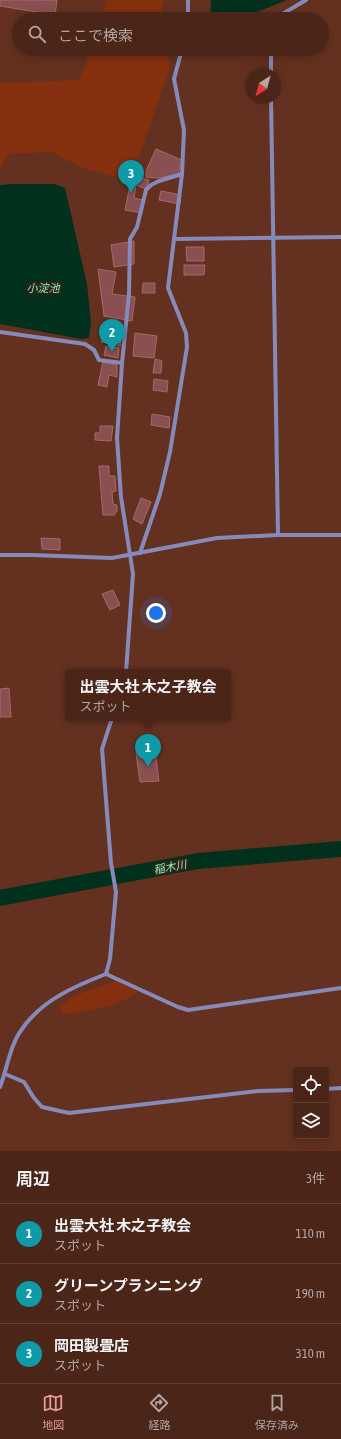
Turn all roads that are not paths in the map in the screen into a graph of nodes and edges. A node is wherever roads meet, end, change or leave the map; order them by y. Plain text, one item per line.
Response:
1 (188, 0) edge
2 (306, 0) edge
3 (188, 12) edge
4 (286, 12) edge
5 (180, 56) edge
6 (270, 56) edge
7 (271, 68) edge
8 (271, 104) edge
9 (182, 174) junction
10 (272, 237) junction
11 (341, 237) edge
12 (174, 239) junction
13 (0, 332) edge
14 (122, 363) junction
15 (278, 535) junction
16 (341, 535) edge
17 (140, 553) junction
18 (0, 555) edge
19 (131, 555) junction
20 (126, 669) edge
21 (111, 721) edge
22 (106, 974) junction
23 (341, 988) edge
24 (5, 1074) junction
25 (0, 1087) edge
26 (341, 1088) edge
27 (329, 1089) edge
28 (293, 1090) edge

1 - 3 street
2 - 4 street
5 - 9 street
6 - 7 street
8 - 10 street
9 - 12 street
9 - 14 street
10 - 11 street
10 - 12 street
10 - 15 street
12 - 17 street
13 - 14 street
14 - 19 street
15 - 16 street
15 - 17 street
17 - 19 street
18 - 19 street
19 - 20 street
21 - 22 street
22 - 23 street
22 - 24 street
24 - 25 street
24 - 28 street
26 - 27 street

